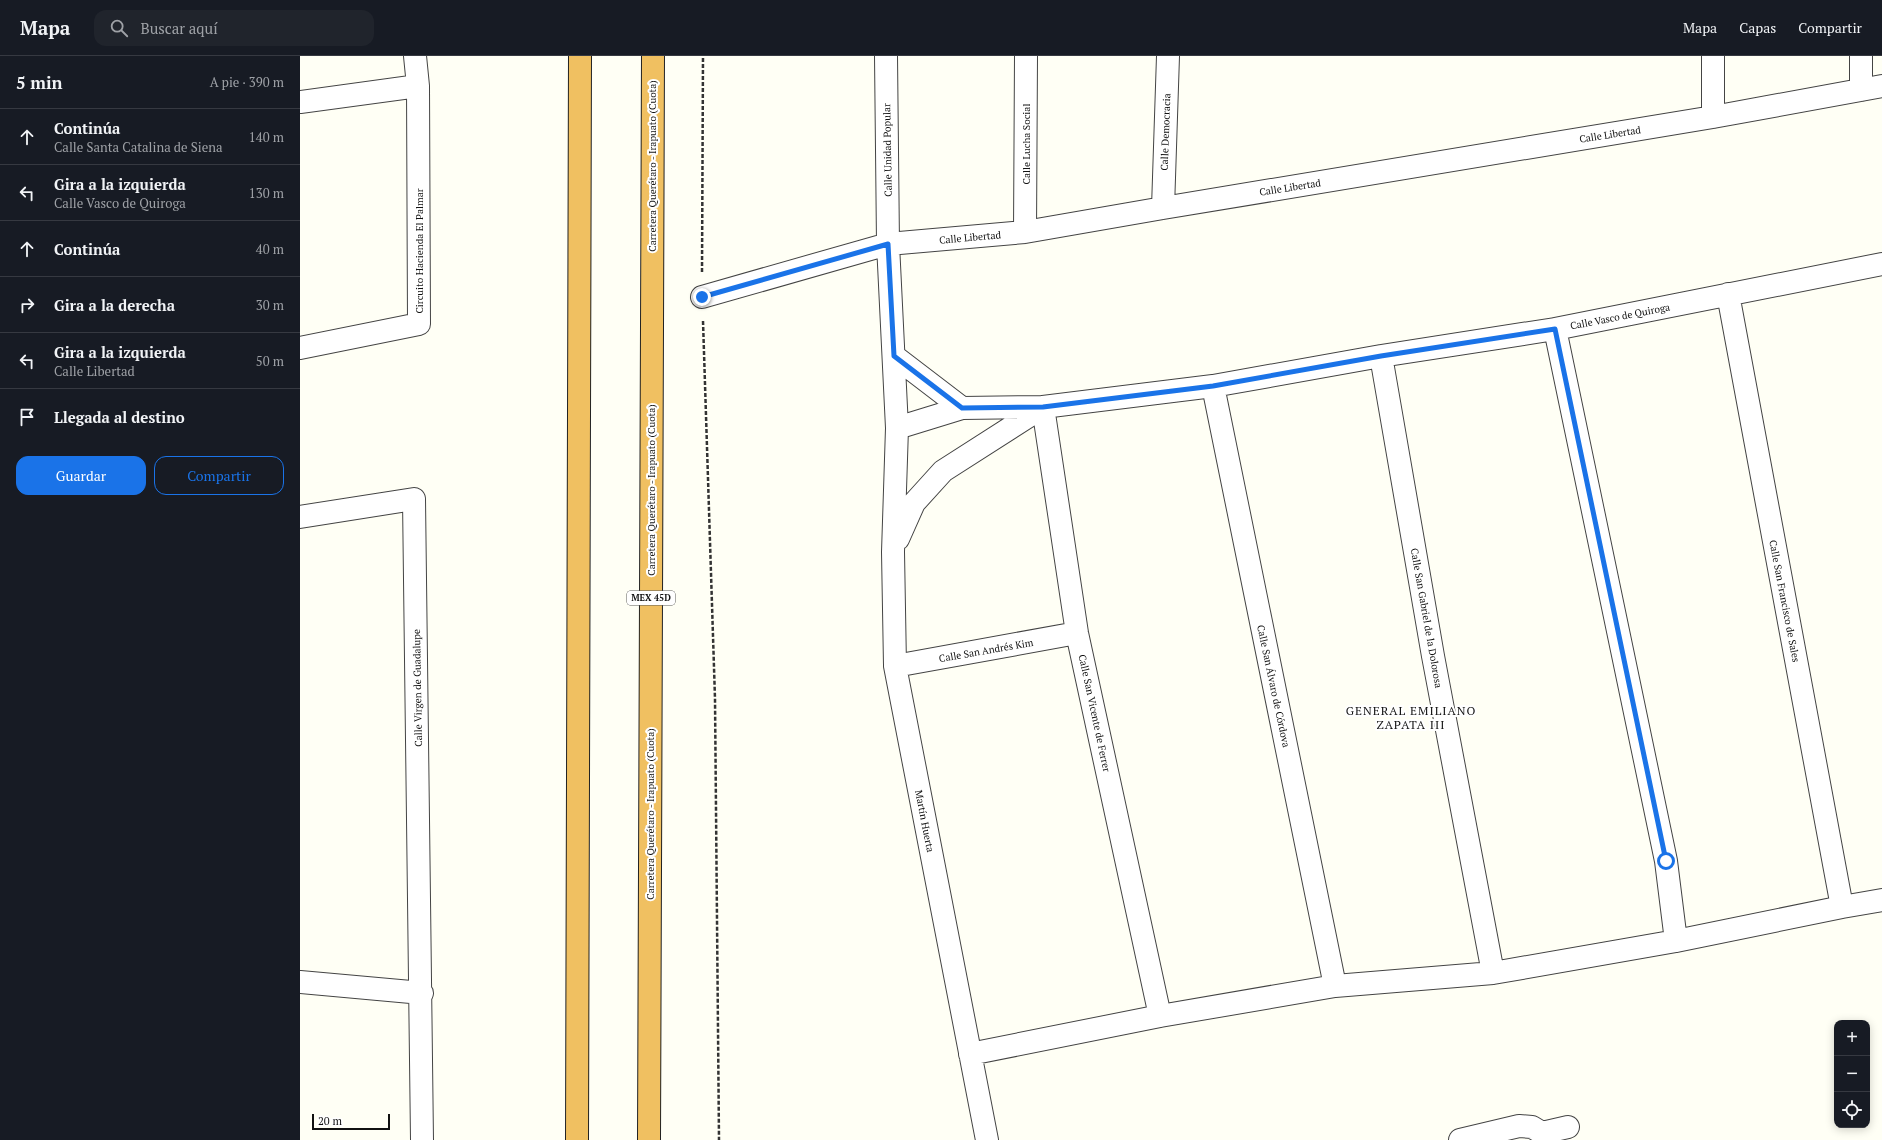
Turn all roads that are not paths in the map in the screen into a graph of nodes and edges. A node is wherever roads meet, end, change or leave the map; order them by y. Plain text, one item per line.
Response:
1 (415, 56) edge
2 (580, 56) edge
3 (653, 56) edge
4 (886, 56) edge
5 (1026, 56) edge
6 (1168, 56) edge
7 (1713, 56) edge
8 (1861, 56) edge
9 (418, 86) junction
10 (1882, 86) edge
11 (1861, 90) junction
12 (300, 102) edge
13 (1713, 117) junction
14 (1163, 208) junction
15 (1025, 232) junction
16 (888, 244) junction
17 (1882, 264) edge
18 (1728, 294) junction
19 (702, 297) road end
20 (1555, 329) junction
21 (300, 348) edge
22 (894, 356) junction
23 (1381, 356) junction
24 (1213, 386) junction
25 (1043, 407) junction
26 (962, 408) junction
27 (897, 428) junction
28 (914, 503) joint
29 (300, 517) edge
30 (893, 552) junction
31 (1077, 633) junction
32 (895, 666) junction
33 (1882, 900) edge
34 (1842, 907) junction
35 (1676, 941) junction
36 (1493, 973) junction
37 (300, 982) edge
38 (1335, 986) junction
39 (422, 993) junction
40 (1160, 1016) junction
41 (970, 1054) junction
42 (1568, 1127) dead end
43 (1543, 1136) edge
44 (422, 1140) edge
45 (577, 1140) edge
46 (648, 1140) edge
47 (986, 1140) edge
48 (1460, 1140) edge

1 - 9 street, Circuito Hacienda El Palmar
2 - 45 highway
3 - 46 highway, Carretera Querétaro - Irapuato (Cuota) / MEX 45D
4 - 16 street, Calle Unidad Popular
5 - 15 street, Calle Lucha Social
6 - 14 street, Calle Democracia
7 - 13 street
8 - 11 street
9 - 12 street
9 - 21 street, Circuito Hacienda El Palmar
10 - 11 street, Calle Libertad
11 - 13 street, Calle Libertad
13 - 14 street, Calle Libertad
14 - 15 street, Calle Libertad
15 - 16 street, Calle Libertad
16 - 19 street, Calle Libertad
16 - 22 street, Calle Unidad Popular
17 - 18 street, Calle Vasco de Quiroga
18 - 20 street, Calle Vasco de Quiroga
18 - 34 street, Calle San Francisco de Sales
20 - 23 street, Calle Vasco de Quiroga
20 - 35 street
22 - 26 street
22 - 27 street, Calle Unidad Popular
23 - 24 street, Calle Vasco de Quiroga
23 - 36 street, Calle San Gabriel de la Dolorosa
24 - 25 street, Calle Vasco de Quiroga
24 - 38 street, Calle San Álvaro de Córdova
25 - 26 street
25 - 28 street, Calle Vasco de Quiroga
25 - 31 street, Calle San Vicente de Ferrer
26 - 27 street
27 - 30 street, Calle Unidad Popular
28 - 30 street, Martín Huerta
29 - 39 street, Calle Virgen de Guadalupe
30 - 32 street, Martín Huerta
31 - 32 street, Calle San Andrés Kim
31 - 40 street, Calle San Vicente de Ferrer
32 - 41 street, Martín Huerta
33 - 34 street
34 - 35 street
35 - 36 street
36 - 38 street
37 - 39 street
38 - 40 street
39 - 44 street
40 - 41 street
41 - 47 street, Martín Huerta
42 - 43 street
43 - 48 street

